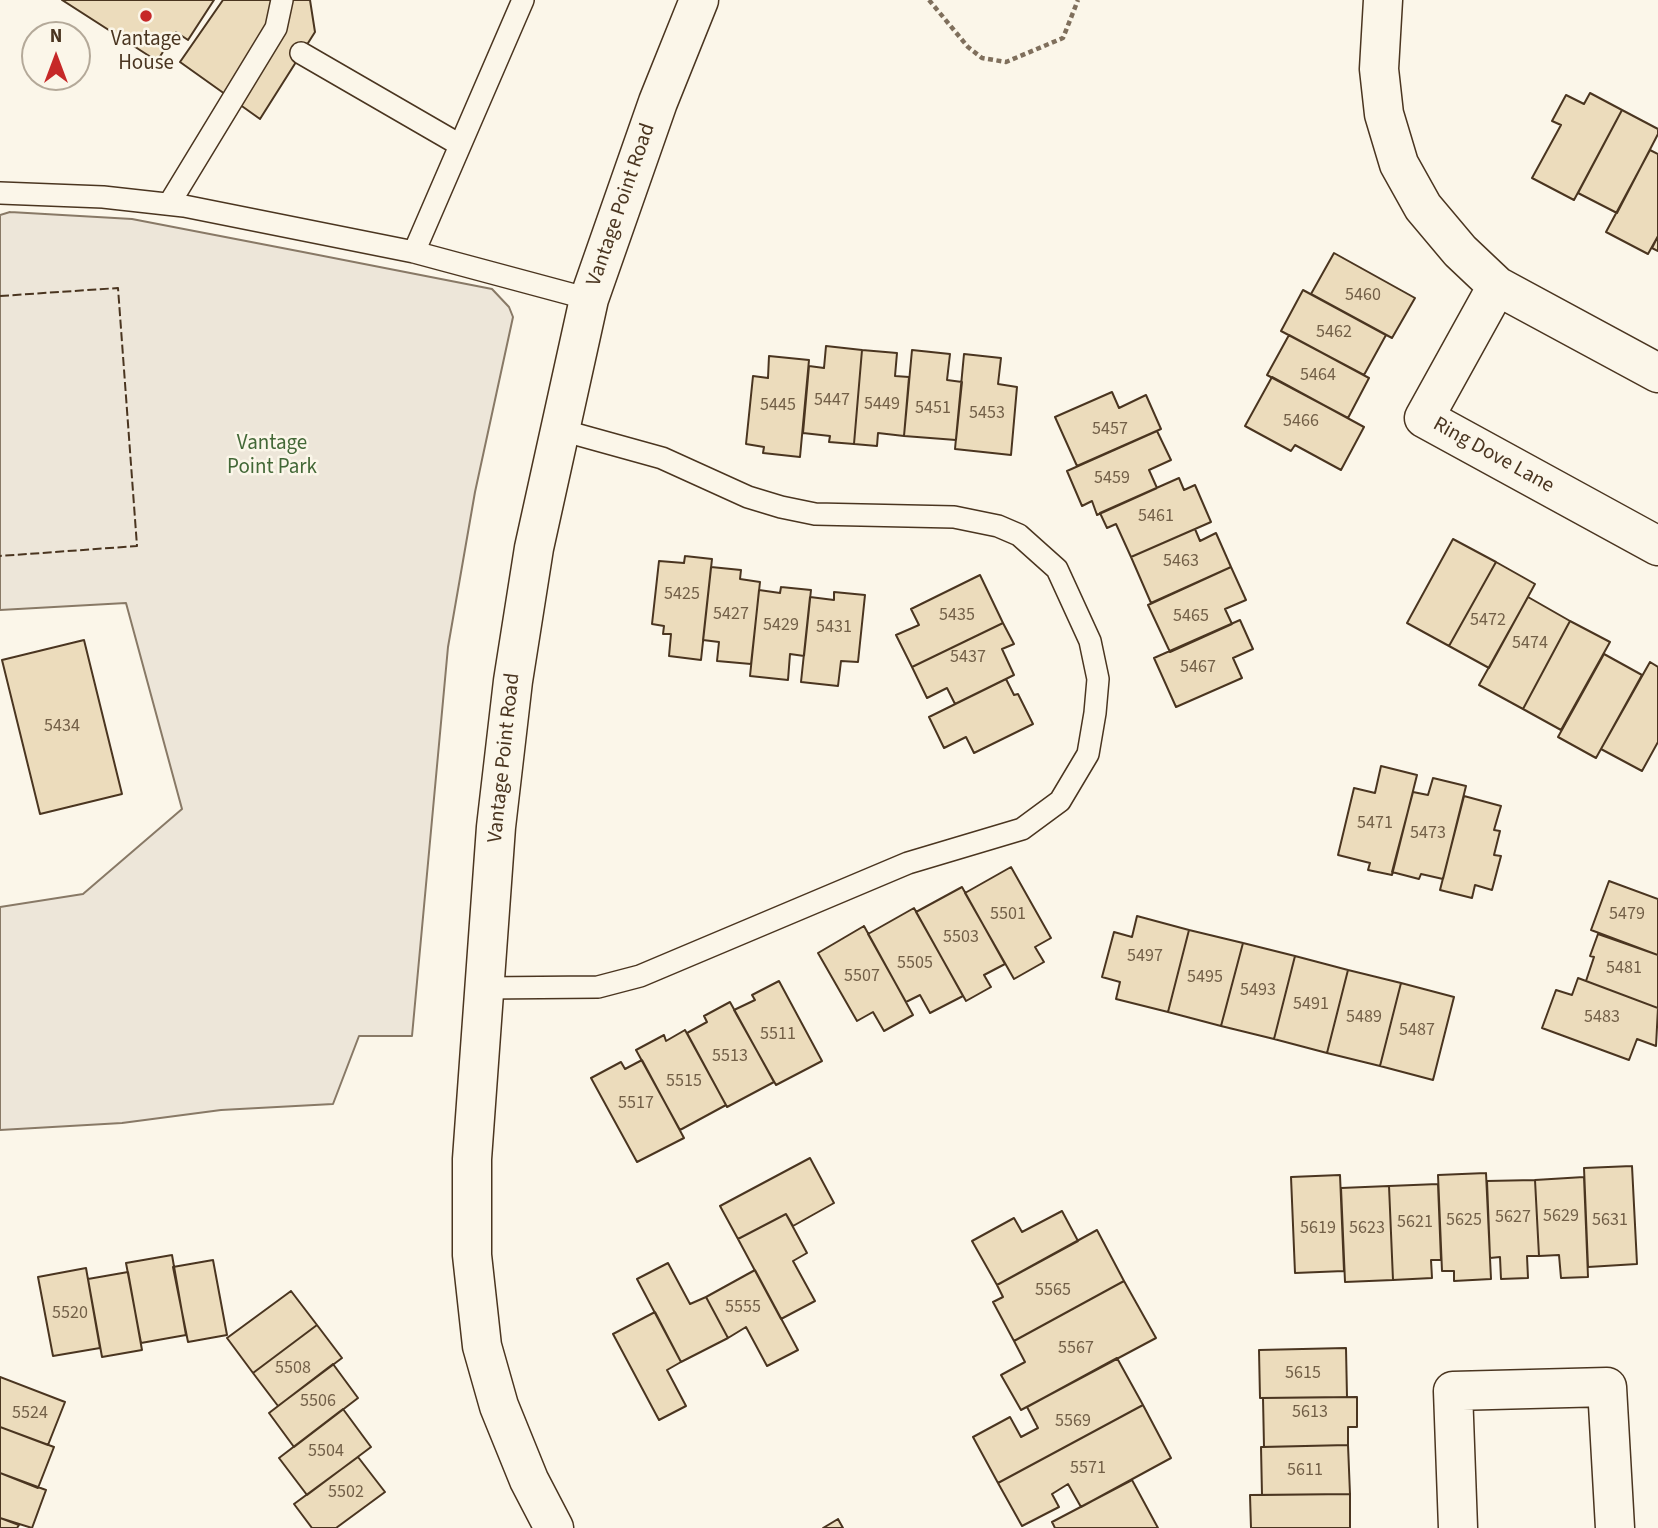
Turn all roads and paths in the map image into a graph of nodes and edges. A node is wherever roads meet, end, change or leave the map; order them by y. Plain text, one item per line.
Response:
1 (282, 0) edge
2 (523, 0) edge
3 (699, 0) edge
4 (929, 0) edge
5 (1078, 0) edge
6 (1382, 0) edge
7 (301, 53) dead end
8 (460, 145) junction
9 (0, 193) edge
10 (169, 204) junction
11 (414, 252) junction
12 (1497, 286) junction
13 (589, 299) junction
14 (1658, 373) edge
15 (561, 430) junction
16 (1658, 546) edge
17 (483, 988) junction
18 (554, 1528) edge
19 (1458, 1528) edge
20 (1615, 1528) edge

1 - 10 lane
2 - 8 lane
3 - 13 street, Vantage Point Road
4 - 5 path
6 - 12 street
7 - 8 lane
8 - 11 lane
9 - 10 lane
10 - 11 lane
11 - 13 lane
12 - 14 street
12 - 16 street, Ring Dove Lane
13 - 15 street, Vantage Point Road
15 - 17 street, Vantage Point Road
15 - 17 lane
17 - 18 street, Vantage Point Road
19 - 20 street

